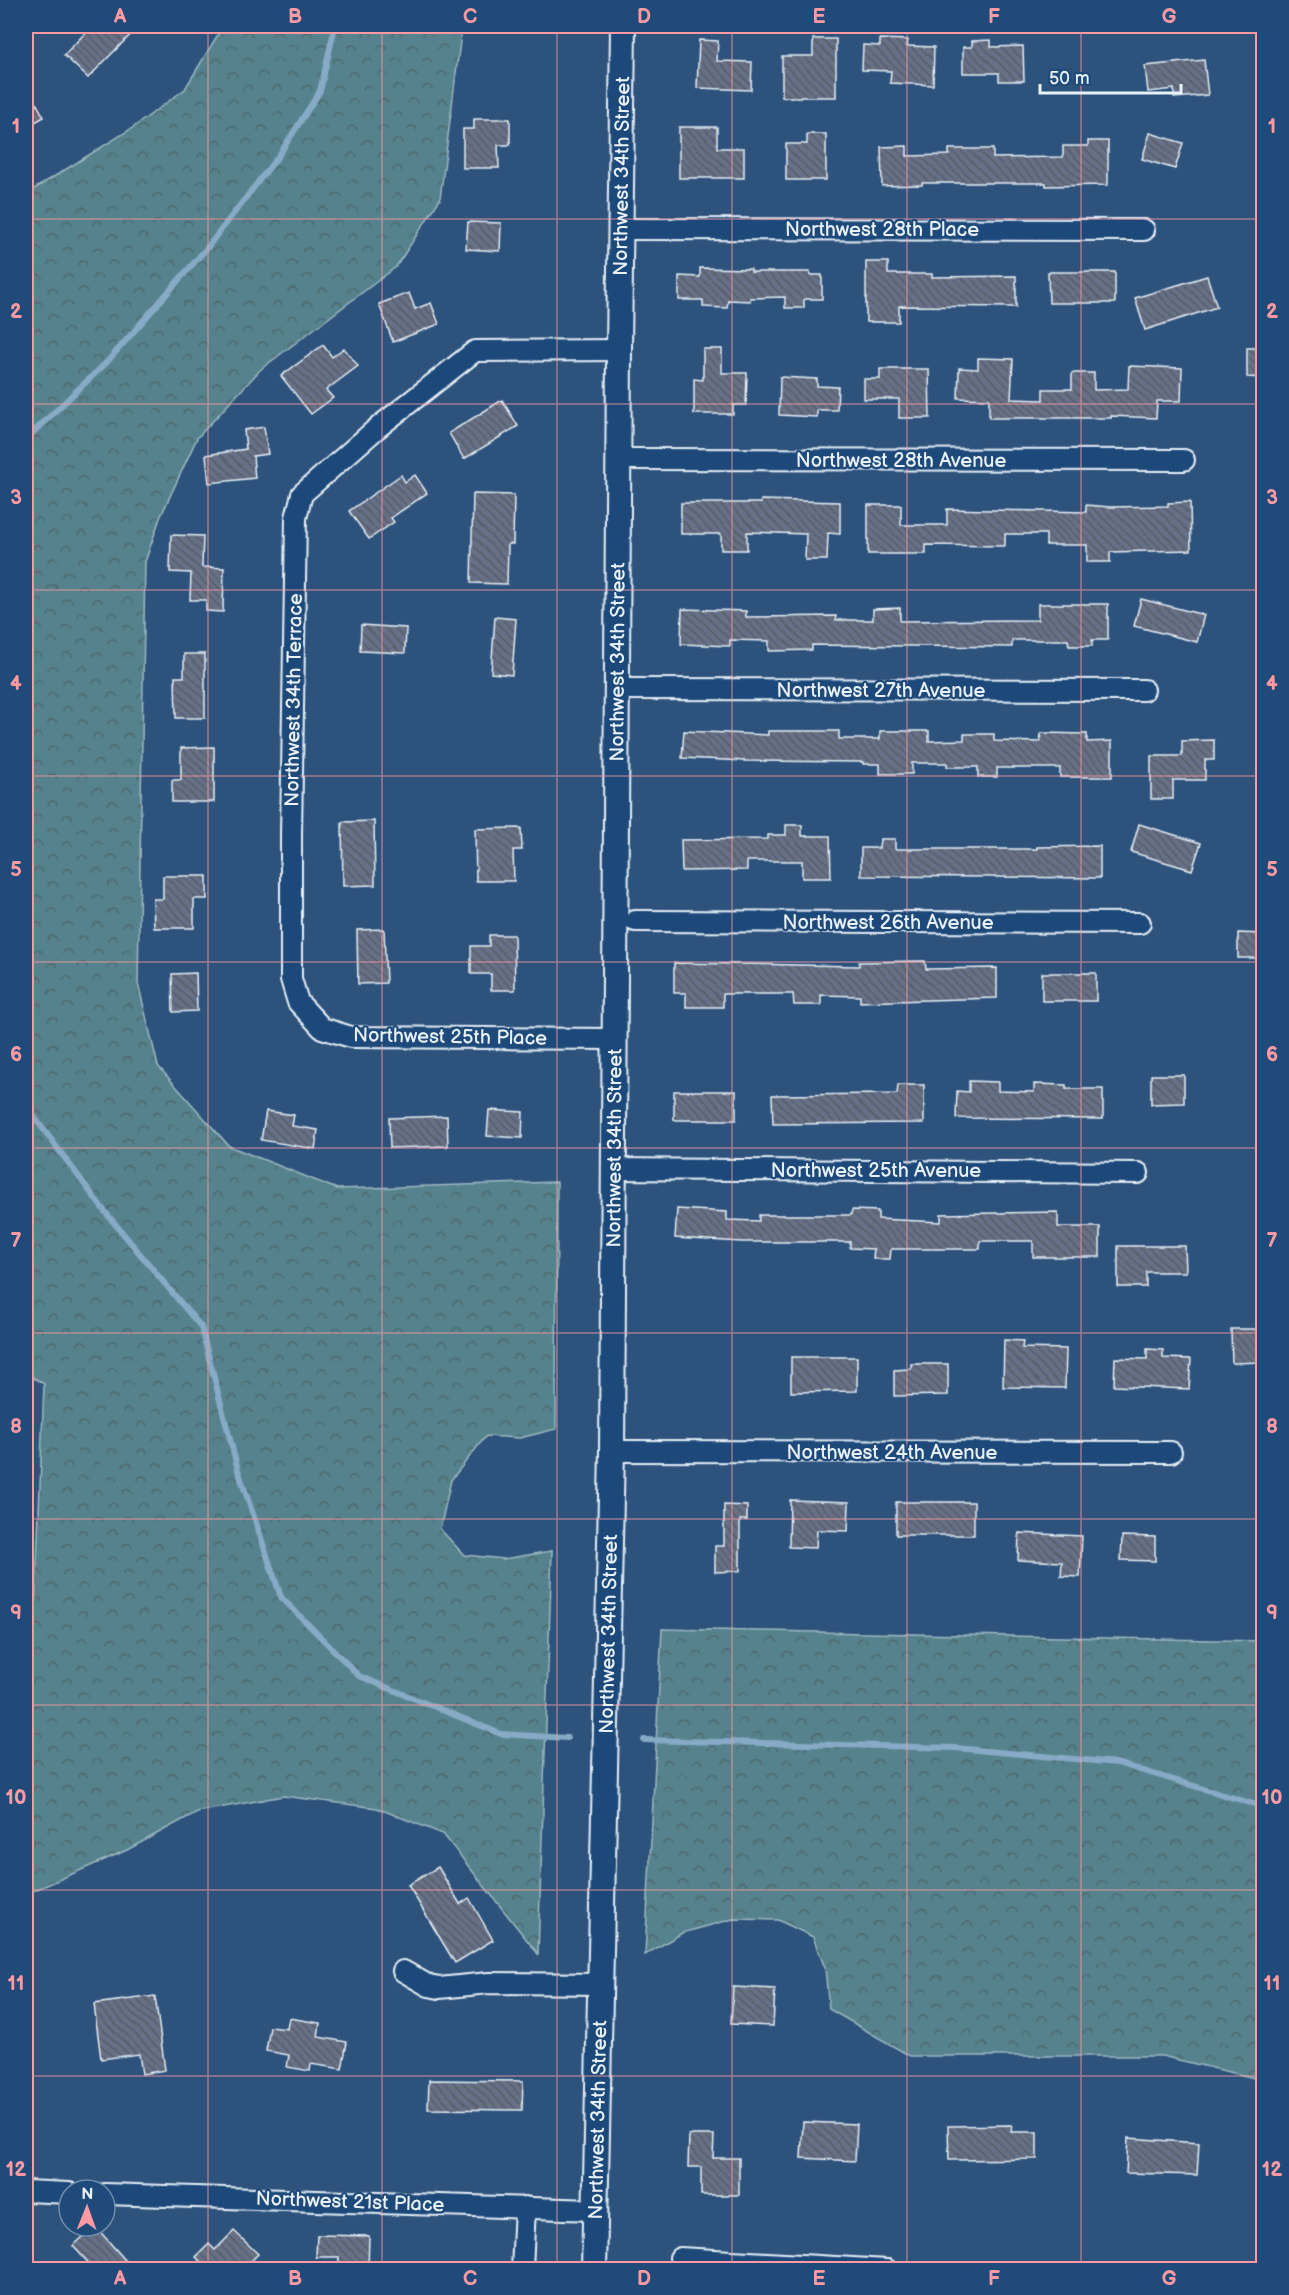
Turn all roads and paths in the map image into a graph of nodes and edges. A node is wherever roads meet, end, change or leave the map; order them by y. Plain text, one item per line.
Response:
1 (623, 26) edge
2 (620, 229) junction
3 (1144, 230) dead end
4 (619, 350) junction
5 (618, 459) junction
6 (1184, 460) dead end
7 (617, 689) junction
8 (1144, 690) dead end
9 (635, 921) dead end
10 (1140, 923) dead end
11 (298, 1002) joint
12 (614, 1039) junction
13 (613, 1169) junction
14 (1138, 1173) dead end
15 (612, 1452) junction
16 (1171, 1452) dead end
17 (403, 1971) dead end
18 (600, 1984) junction
19 (26, 2191) edge
20 (57, 2192) edge
21 (117, 2194) edge
22 (525, 2207) junction
23 (595, 2210) junction
24 (680, 2259) dead end
25 (522, 2270) edge
26 (594, 2270) edge
27 (887, 2270) edge

1 - 2 main road, Northwest 34th Street
2 - 3 street, Northwest 28th Place
2 - 4 main road, Northwest 34th Street
4 - 5 main road, Northwest 34th Street
4 - 11 street, Northwest 34th Terrace
5 - 6 street, Northwest 28th Avenue
5 - 7 main road, Northwest 34th Street
7 - 8 street, Northwest 27th Avenue
7 - 12 main road, Northwest 34th Street
9 - 10 street, Northwest 26th Avenue
11 - 12 street, Northwest 25th Place
12 - 13 main road, Northwest 34th Street
13 - 14 street, Northwest 25th Avenue
13 - 15 main road, Northwest 34th Street
15 - 16 street, Northwest 24th Avenue
15 - 18 main road, Northwest 34th Street
17 - 18 street
18 - 23 main road, Northwest 34th Street
19 - 20 street
21 - 22 street, Northwest 21st Place
22 - 23 street, Northwest 21st Place
22 - 25 street
23 - 26 main road, Northwest 34th Street
24 - 27 street

